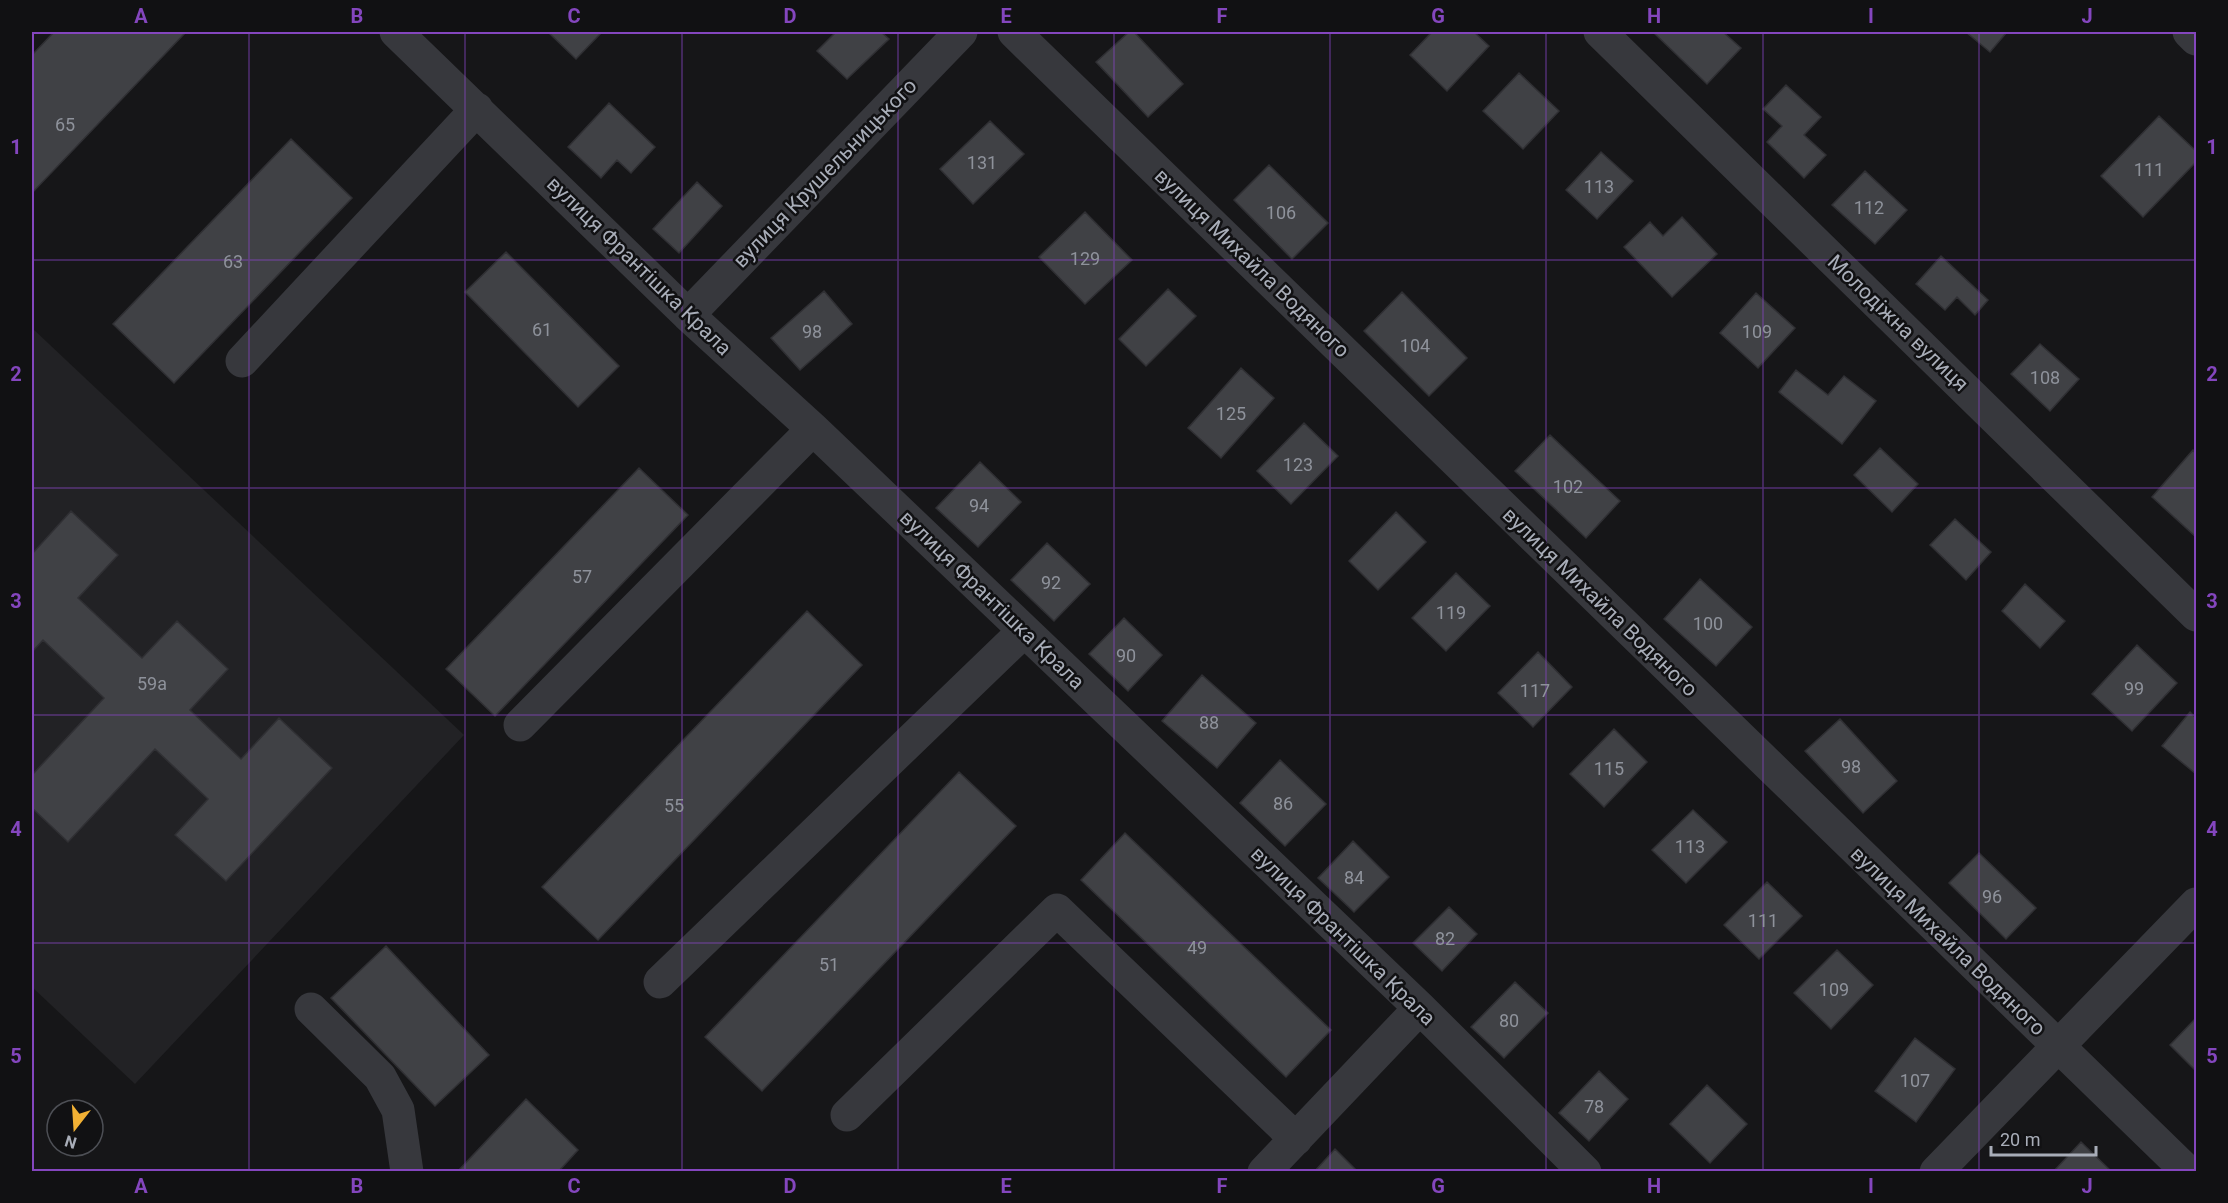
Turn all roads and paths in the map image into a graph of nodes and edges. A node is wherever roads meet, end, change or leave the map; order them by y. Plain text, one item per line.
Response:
1 (396, 32) edge
2 (962, 32) edge
3 (1014, 32) edge
4 (1600, 32) edge
5 (2189, 32) edge
6 (2196, 39) edge
7 (477, 109) junction
8 (688, 315) junction
9 (242, 361) dead end
10 (813, 429) junction
11 (2196, 615) edge
12 (1024, 631) junction
13 (520, 725) dead end
14 (2196, 904) edge
15 (660, 982) dead end
16 (1419, 1008) junction
17 (311, 1009) dead end
18 (2057, 1047) junction
19 (847, 1115) dead end
20 (1296, 1139) junction
21 (1574, 1168) edge
22 (407, 1172) edge
23 (1264, 1172) edge
24 (1936, 1172) edge
25 (2188, 1172) edge

1 - 7 street, вулиця Франтішка Крала
2 - 8 street, вулиця Крушельницького
3 - 18 street, вулиця Михайла Водяного
4 - 11 street, Молодіжна вулиця
5 - 6 street
7 - 8 street, вулиця Франтішка Крала
7 - 9 street
8 - 10 street, вулиця Франтішка Крала
10 - 12 street, вулиця Франтішка Крала
10 - 13 street
12 - 15 street
12 - 16 street, вулиця Франтішка Крала
14 - 18 street
16 - 20 street
16 - 21 street, вулиця Франтішка Крала
17 - 22 street
18 - 24 street
18 - 25 street, вулиця Михайла Водяного
19 - 20 street
20 - 23 street

